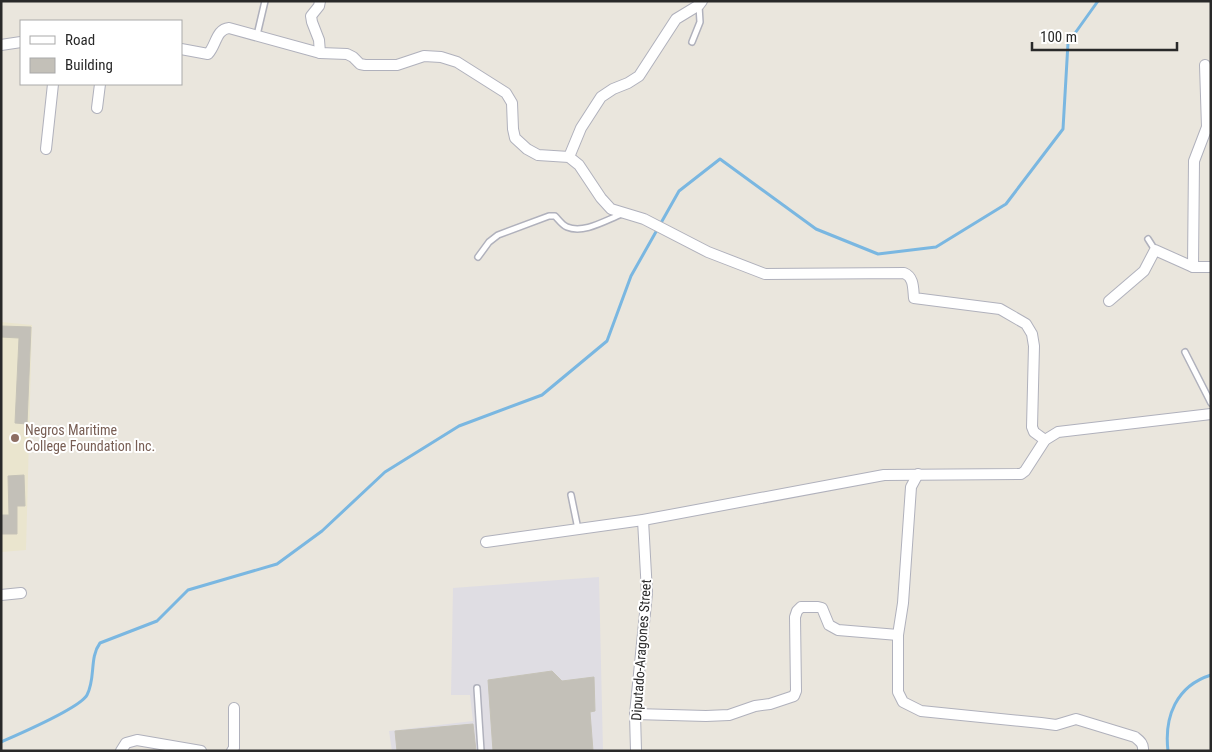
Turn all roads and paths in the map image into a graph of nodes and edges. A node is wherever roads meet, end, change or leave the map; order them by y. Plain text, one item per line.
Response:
1 (265, 1) edge
2 (320, 1) edge
3 (700, 3) edge
4 (257, 35) junction
5 (20, 42) edge
6 (692, 42) dead end
7 (1, 45) edge
8 (182, 49) edge
9 (320, 53) junction
10 (1205, 65) dead end
11 (53, 85) edge
12 (100, 85) edge
13 (97, 108) dead end
14 (46, 149) dead end
15 (568, 157) junction
16 (625, 213) junction
17 (1148, 239) dead end
18 (1155, 250) junction
19 (478, 257) dead end
20 (1193, 266) junction
21 (1211, 268) edge
22 (1109, 301) dead end
23 (1185, 352) dead end
24 (1211, 403) edge
25 (1211, 414) edge
26 (1045, 440) junction
27 (918, 474) junction
28 (571, 495) dead end
29 (643, 520) junction
30 (578, 529) junction
31 (486, 542) dead end
32 (21, 593) dead end
33 (1, 595) edge
34 (898, 635) junction
35 (477, 688) dead end
36 (234, 708) dead end
37 (635, 714) junction
38 (121, 751) edge
39 (201, 751) edge
40 (232, 751) edge
41 (481, 751) edge
42 (636, 751) edge
43 (1143, 751) edge

1 - 4 lane
2 - 9 street
3 - 6 lane
3 - 15 street
4 - 8 street
4 - 9 street
5 - 7 street
9 - 15 street
10 - 20 street
11 - 14 street
12 - 13 street
15 - 16 street
16 - 19 lane
16 - 26 street
17 - 18 lane
18 - 20 street
18 - 22 street
20 - 21 street
23 - 24 lane
25 - 26 street
26 - 27 street
27 - 29 street
27 - 34 street
28 - 30 lane
29 - 30 street
29 - 37 street, Diputado-Aragones Street
30 - 31 street
32 - 33 street
34 - 37 street
34 - 43 street
35 - 41 lane
36 - 40 street
37 - 42 street, Diputado-Aragones Street
38 - 39 street

